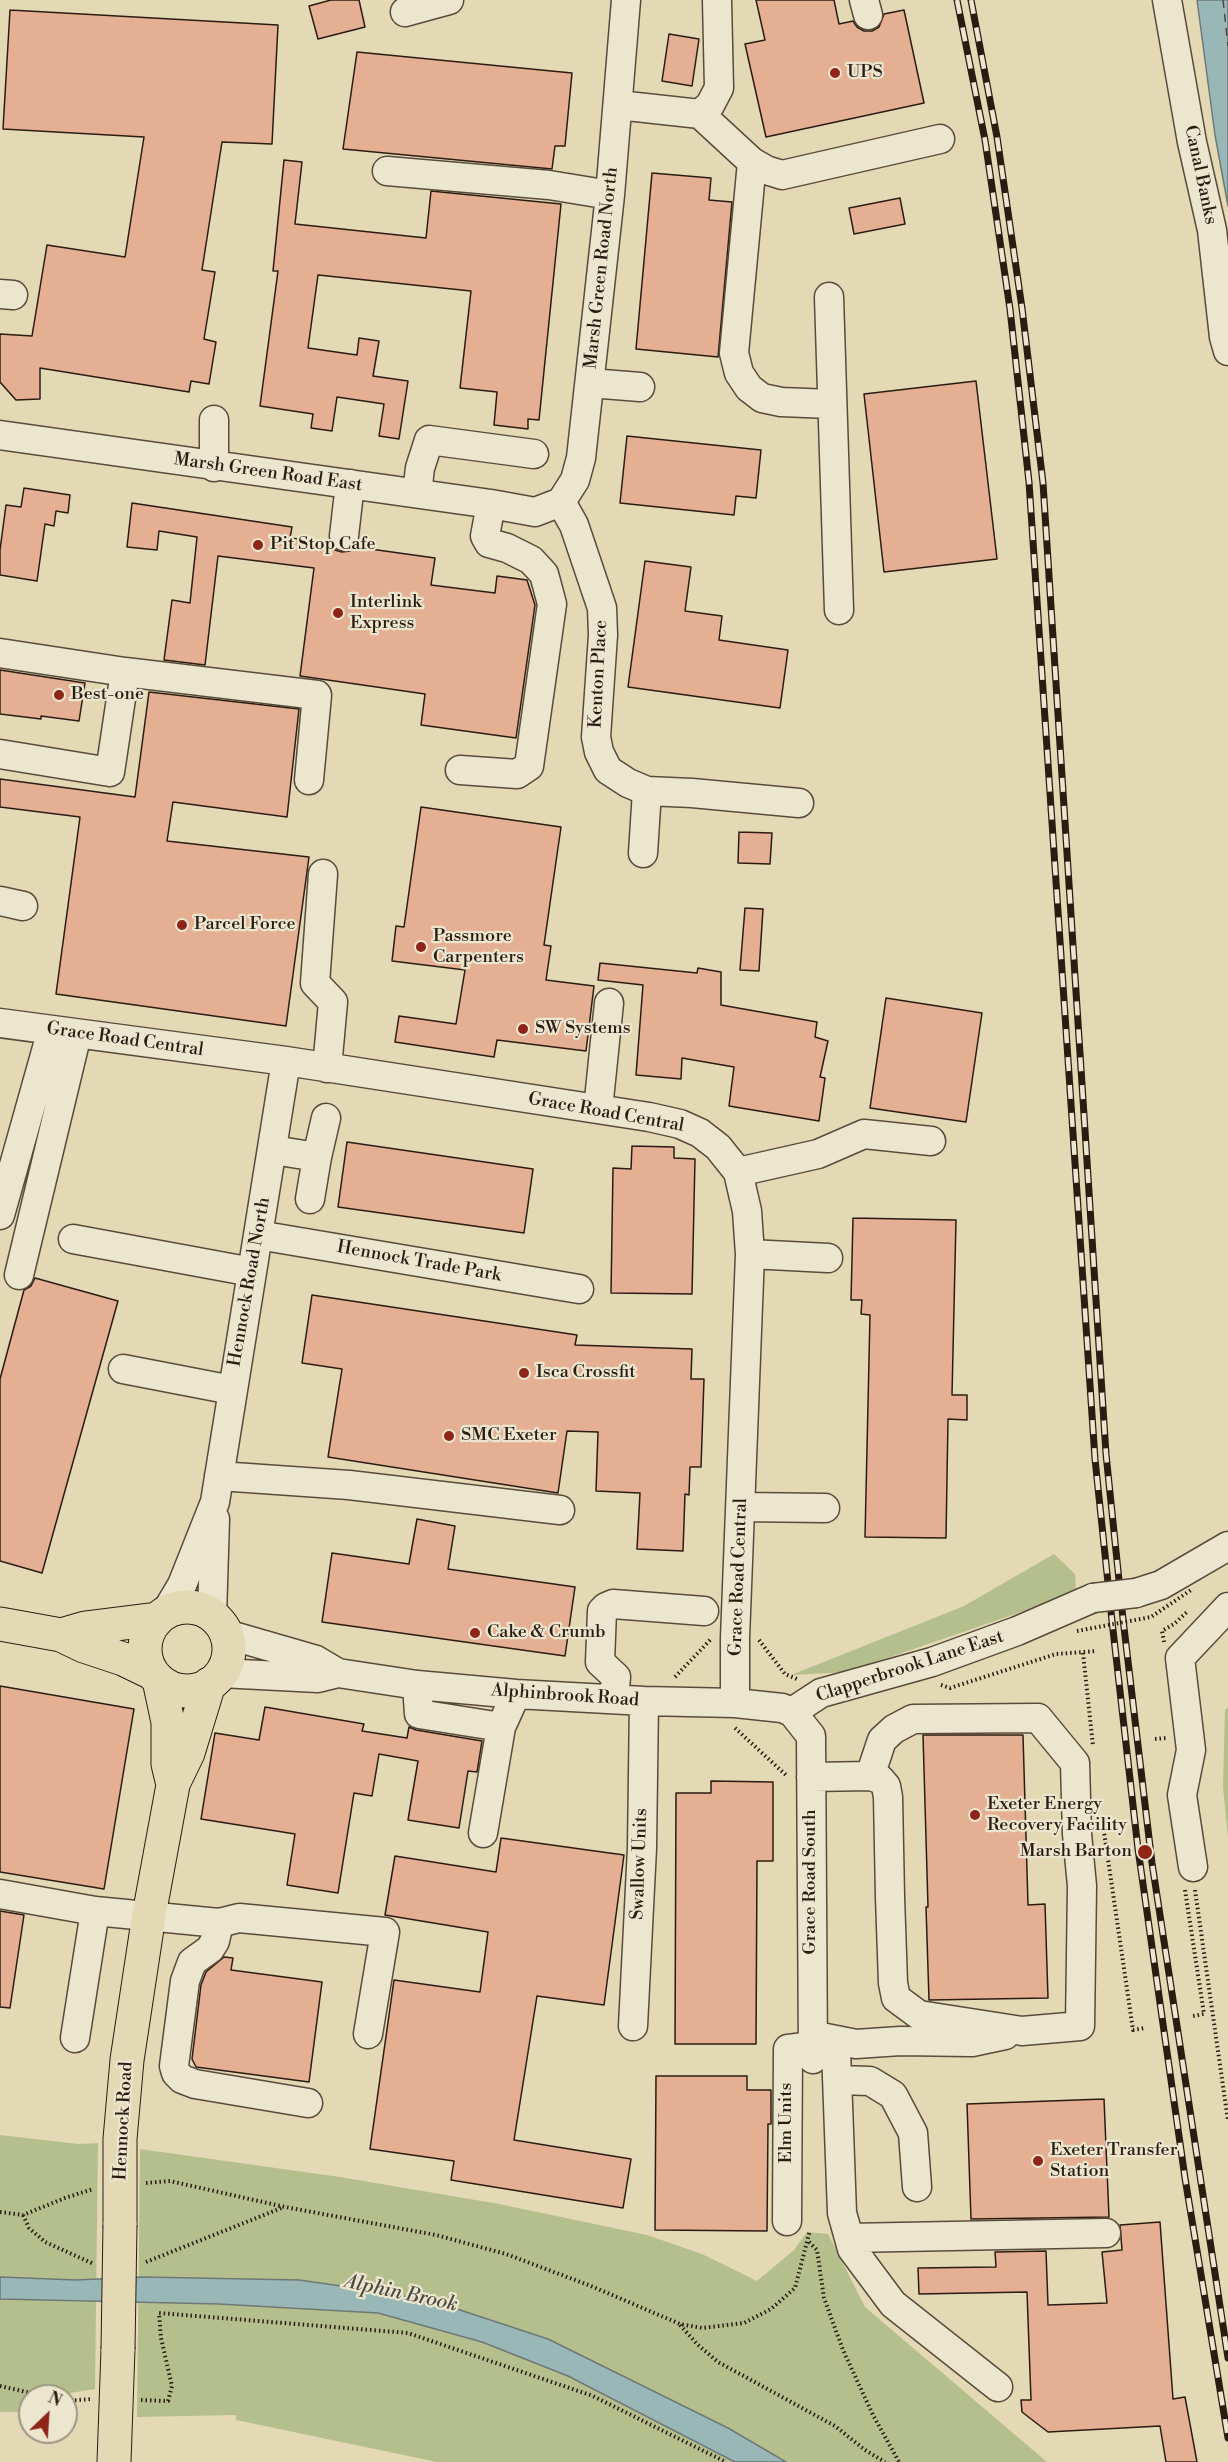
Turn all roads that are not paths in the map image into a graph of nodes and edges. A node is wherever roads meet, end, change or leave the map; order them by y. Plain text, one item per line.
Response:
1 (449, 0) edge
2 (626, 0) edge
3 (717, 0) edge
4 (1167, 0) edge
5 (405, 12) dead end
6 (618, 105) junction
7 (700, 114) junction
8 (940, 139) dead end
9 (752, 162) junction
10 (387, 171) dead end
11 (610, 195) junction
12 (829, 297) dead end
13 (1228, 351) edge
14 (590, 383) junction
15 (640, 387) dead end
16 (831, 404) junction
17 (214, 420) dead end
18 (0, 435) edge
19 (534, 454) dead end
20 (214, 467) junction
21 (350, 484) junction
22 (417, 493) junction
23 (561, 502) junction
24 (491, 504) junction
25 (344, 536) dead end
26 (839, 610) dead end
27 (0, 653) edge
28 (125, 672) junction
29 (0, 754) edge
30 (460, 770) dead end
31 (309, 780) dead end
32 (647, 791) junction
33 (799, 803) dead end
34 (643, 853) dead end
35 (323, 874) dead end
36 (609, 1003) dead end
37 (0, 1023) edge
38 (65, 1032) junction
39 (286, 1061) junction
40 (327, 1068) junction
41 (598, 1109) junction
42 (326, 1118) dead end
43 (931, 1141) dead end
44 (273, 1150) junction
45 (317, 1157) junction
46 (738, 1172) junction
47 (310, 1199) dead end
48 (0, 1215) edge
49 (258, 1235) junction
50 (73, 1239) dead end
51 (750, 1254) junction
52 (828, 1257) dead end
53 (252, 1272) junction
54 (19, 1275) dead end
55 (579, 1289) dead end
56 (123, 1369) dead end
57 (232, 1390) junction
58 (217, 1489) junction
59 (741, 1507) junction
60 (825, 1508) dead end
61 (560, 1510) dead end
62 (1228, 1546) edge
63 (1228, 1607) edge
64 (704, 1611) dead end
65 (162, 1616) junction
66 (0, 1624) edge
67 (219, 1625) junction
68 (61, 1635) junction
69 (338, 1673) junction
70 (156, 1676) junction
71 (215, 1679) junction
72 (417, 1685) junction
73 (516, 1694) junction
74 (614, 1699) junction
75 (644, 1701) junction
76 (792, 1712) junction
77 (733, 1714) junction
78 (501, 1727) junction
79 (870, 1776) junction
80 (173, 1785) junction
81 (811, 1788) junction
82 (483, 1833) dead end
83 (1193, 1868) road end
84 (0, 1893) edge
85 (95, 1911) junction
86 (149, 1915) junction
87 (219, 1923) junction
88 (633, 2026) dead end
89 (1022, 2031) junction
90 (368, 2034) dead end
91 (75, 2037) dead end
92 (807, 2047) junction
93 (838, 2080) junction
94 (308, 2103) dead end
95 (917, 2187) dead end
96 (799, 2224) road end
97 (1106, 2234) dead end
98 (849, 2238) junction
99 (998, 2387) dead end
100 (114, 2462) edge

1 - 5 street
2 - 6 street, Marsh Green Road North
3 - 7 street
4 - 13 street, Canal Banks
6 - 7 street
6 - 11 street, Marsh Green Road North
7 - 9 street
8 - 9 street
9 - 16 street
10 - 11 street
11 - 14 street, Marsh Green Road North
12 - 16 street
14 - 15 street
14 - 23 street, Marsh Green Road North
16 - 26 street
17 - 20 street
18 - 20 street, Marsh Green Road East
19 - 22 street
20 - 21 street, Marsh Green Road East
21 - 22 street, Marsh Green Road East
21 - 25 street
22 - 24 street, Marsh Green Road East
23 - 24 street, Marsh Green Road East
23 - 32 street, Kenton Place
24 - 30 street
27 - 28 street
28 - 29 street
28 - 31 street
32 - 33 street, Kenton Place
32 - 34 street
35 - 40 street
36 - 41 street
37 - 38 street, Grace Road Central
38 - 39 street, Grace Road Central
38 - 48 street
38 - 54 street
39 - 40 street, Grace Road Central
39 - 44 street, Hennock Road North
40 - 41 street, Grace Road Central
41 - 46 street, Grace Road Central
42 - 45 street
43 - 46 street
44 - 45 street
44 - 49 street, Hennock Road North
45 - 47 street
46 - 51 street, Grace Road Central
49 - 53 street, Hennock Road North
49 - 55 street, Hennock Trade Park
50 - 53 street
51 - 52 street
51 - 59 street, Grace Road Central
53 - 57 street, Hennock Road North
56 - 57 street
57 - 58 street, Hennock Road North
58 - 61 street
58 - 65 street, Hennock Road North
58 - 67 street, Hennock Road North
59 - 60 street
59 - 77 street, Grace Road Central
62 - 76 street, Clapperbrook Lane East, bridge
63 - 83 street
64 - 74 street
65 - 67 main road
65 - 68 main road
65 - 70 main road
66 - 68 main road
67 - 69 street, Alphinbrook Road
67 - 71 main road
68 - 70 main road
69 - 71 street, Alphinbrook Road
69 - 72 street, Alphinbrook Road
70 - 71 main road
70 - 80 main road, Hennock Road
71 - 80 main road, Hennock Road
72 - 73 street, Alphinbrook Road
72 - 78 street
73 - 74 street, Alphinbrook Road
73 - 78 street
74 - 75 street, Alphinbrook Road
75 - 77 street, Alphinbrook Road
75 - 88 street, Swallow Units
76 - 77 street, Alphinbrook Road
76 - 81 street, Grace Road South
78 - 82 street
79 - 81 street
79 - 89 street
79 - 89 street
80 - 86 main road, Hennock Road
81 - 92 street, Grace Road South
84 - 85 street
85 - 86 street
85 - 91 street
86 - 87 street
86 - 100 main road, Hennock Road, bridge
87 - 90 street
87 - 94 street
89 - 92 street
92 - 93 street
92 - 96 street, Elm Units
93 - 95 street
93 - 98 street
97 - 98 street
98 - 99 street

